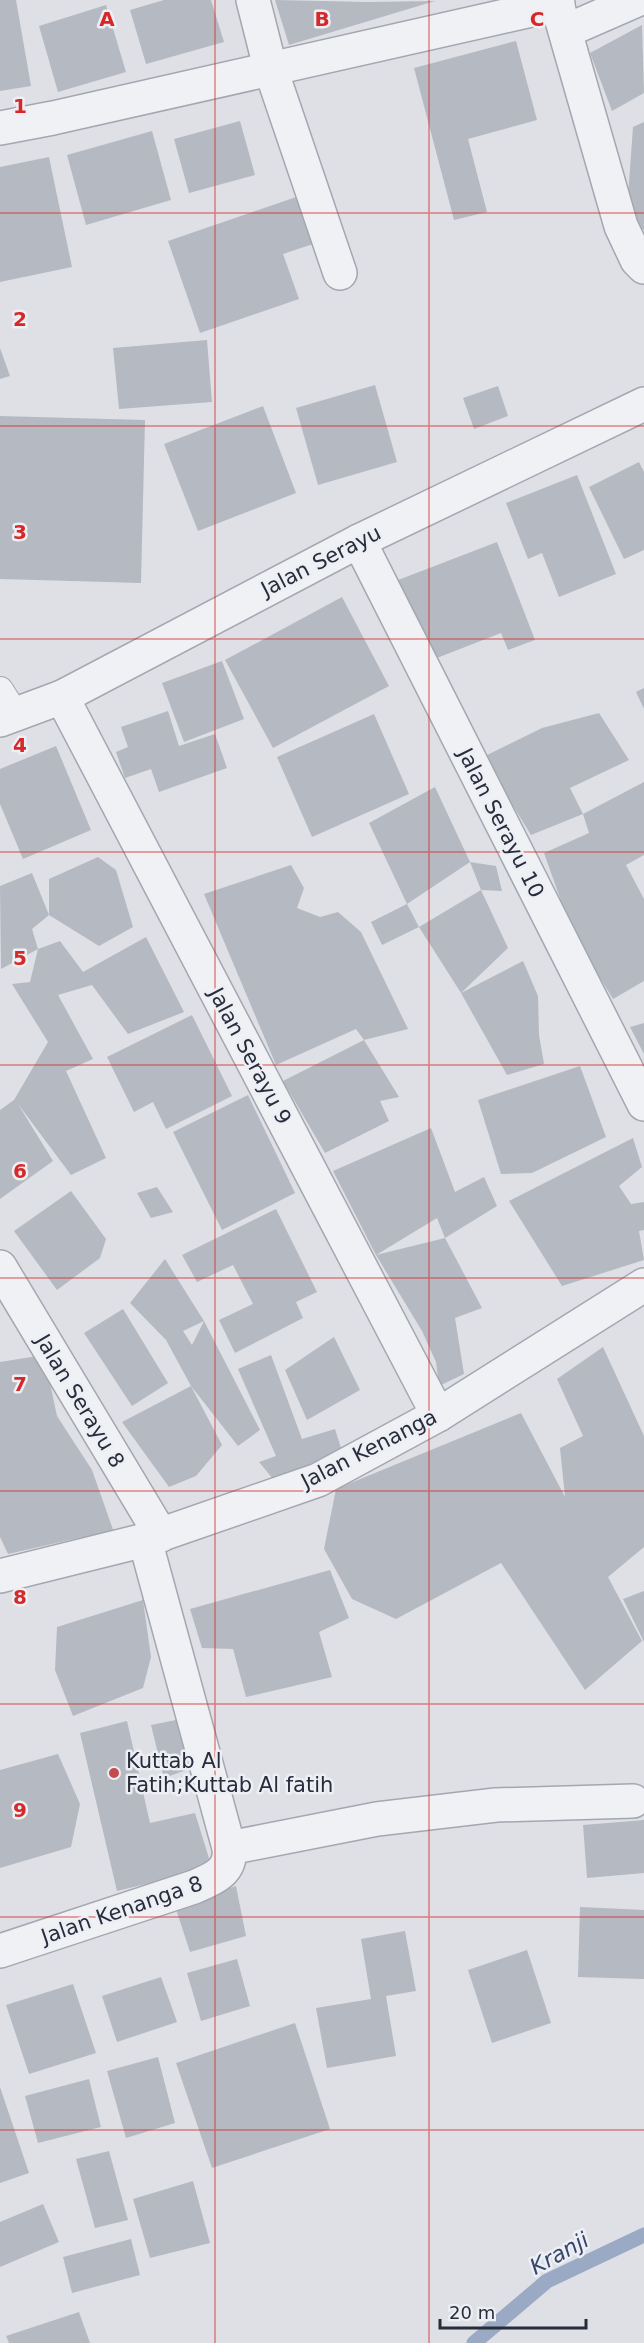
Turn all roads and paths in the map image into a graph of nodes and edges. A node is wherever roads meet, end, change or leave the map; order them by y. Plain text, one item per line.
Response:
1 (253, 0) edge
2 (637, 0) edge
3 (560, 12) edge
4 (270, 67) junction
5 (0, 128) edge
6 (644, 267) edge
7 (340, 273) dead end
8 (644, 404) edge
9 (358, 541) junction
10 (62, 697) junction
11 (5, 708) edge
12 (644, 1104) edge
13 (0, 1267) edge
14 (644, 1285) edge
15 (438, 1415) junction
16 (153, 1538) junction
17 (0, 1576) edge
18 (633, 1801) dead end
19 (230, 1848) junction
20 (0, 1951) edge

1 - 4 street
2 - 3 street
3 - 4 street
3 - 6 street
4 - 5 street
4 - 7 street
8 - 9 street, Jalan Serayu
9 - 10 street, Jalan Serayu
9 - 12 street, Jalan Serayu 10
10 - 11 street, Jalan Serayu
10 - 15 street, Jalan Serayu 9
13 - 16 street, Jalan Serayu 8
14 - 15 street, Jalan Kenanga
15 - 16 street, Jalan Kenanga
16 - 17 street, Jalan Kenanga
16 - 19 street
18 - 19 street
19 - 20 street, Jalan Kenanga 8

